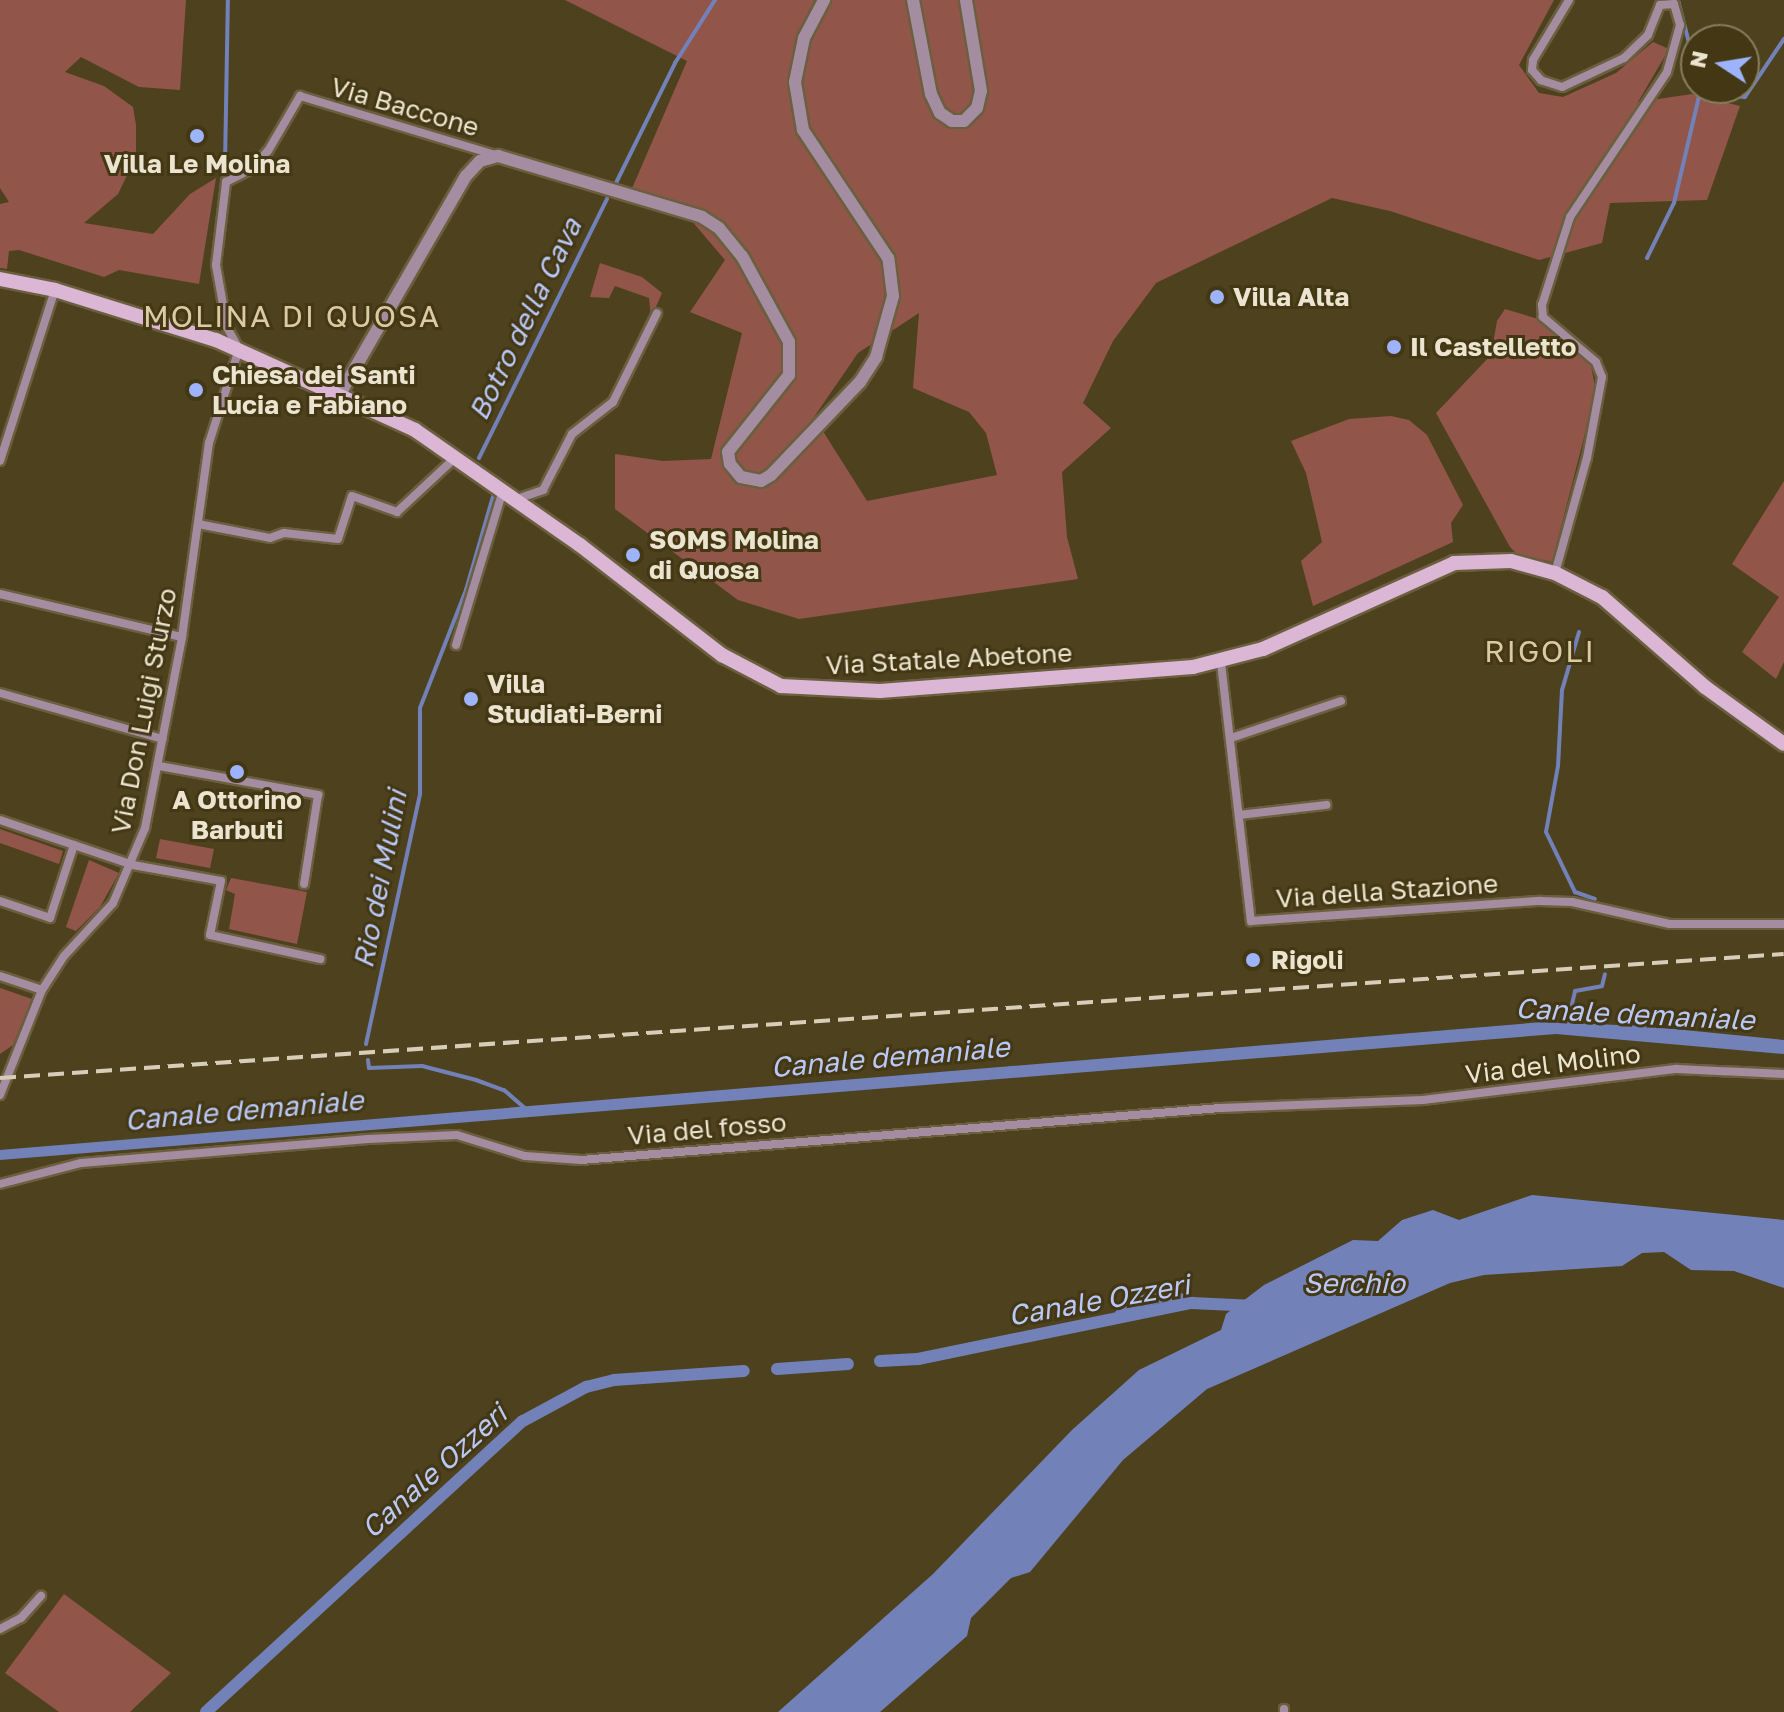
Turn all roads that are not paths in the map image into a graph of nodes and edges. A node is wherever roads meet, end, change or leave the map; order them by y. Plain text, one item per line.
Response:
1 (824, 0) edge
2 (913, 0) edge
3 (966, 0) edge
4 (1569, 0) edge
5 (498, 156) junction
6 (0, 279) edge
7 (55, 290) junction
8 (657, 313) dead end
9 (239, 349) junction
10 (340, 394) junction
11 (456, 457) junction
12 (0, 461) edge
13 (503, 490) junction
14 (516, 500) junction
15 (198, 524) junction
16 (1555, 573) junction
17 (0, 594) edge
18 (182, 637) junction
19 (456, 645) dead end
20 (1221, 663) junction
21 (0, 693) edge
22 (1341, 701) dead end
23 (1231, 738) junction
24 (163, 739) junction
25 (1784, 744) edge
26 (159, 766) junction
27 (1326, 805) dead end
28 (1239, 815) junction
29 (0, 820) edge
30 (74, 845) junction
31 (133, 865) junction
32 (304, 884) dead end
33 (0, 901) edge
34 (1784, 924) edge
35 (320, 959) dead end
36 (0, 976) edge
37 (42, 990) junction
38 (1784, 1074) edge
39 (0, 1095) edge
40 (1423, 1100) joint
41 (0, 1184) edge
42 (41, 1596) dead end
43 (0, 1629) edge

1 - 5 street
2 - 3 street
4 - 16 street
5 - 9 street, Via Baccone
5 - 10 street
6 - 7 main road, Via Statale Abetone
7 - 9 main road, Via Statale Abetone
7 - 12 street
8 - 14 street
9 - 10 main road, Via Statale Abetone
9 - 15 street, Via Don Luigi Sturzo
10 - 11 main road, Via Statale Abetone
11 - 13 main road, Via Statale Abetone
11 - 15 street
13 - 14 main road, Via Statale Abetone
13 - 19 street
14 - 20 main road, Via Statale Abetone
15 - 18 street, Via Don Luigi Sturzo
16 - 20 main road, Via Statale Abetone
16 - 25 main road, Via Statale Abetone
17 - 18 street
18 - 24 street, Via Don Luigi Sturzo
20 - 23 street, Via della Stazione
21 - 24 street
22 - 23 street
23 - 28 street, Via della Stazione
24 - 26 street, Via Don Luigi Sturzo
26 - 31 street, Via Don Luigi Sturzo
26 - 32 street
27 - 28 street
28 - 34 street, Via della Stazione
29 - 30 street
30 - 31 street
30 - 33 street
31 - 35 street
31 - 37 street, Via Don Luigi Sturzo
36 - 37 street
37 - 39 street, Via Don Luigi Sturzo
38 - 40 street, Via del Molino
40 - 41 street, Via del fosso
42 - 43 street

